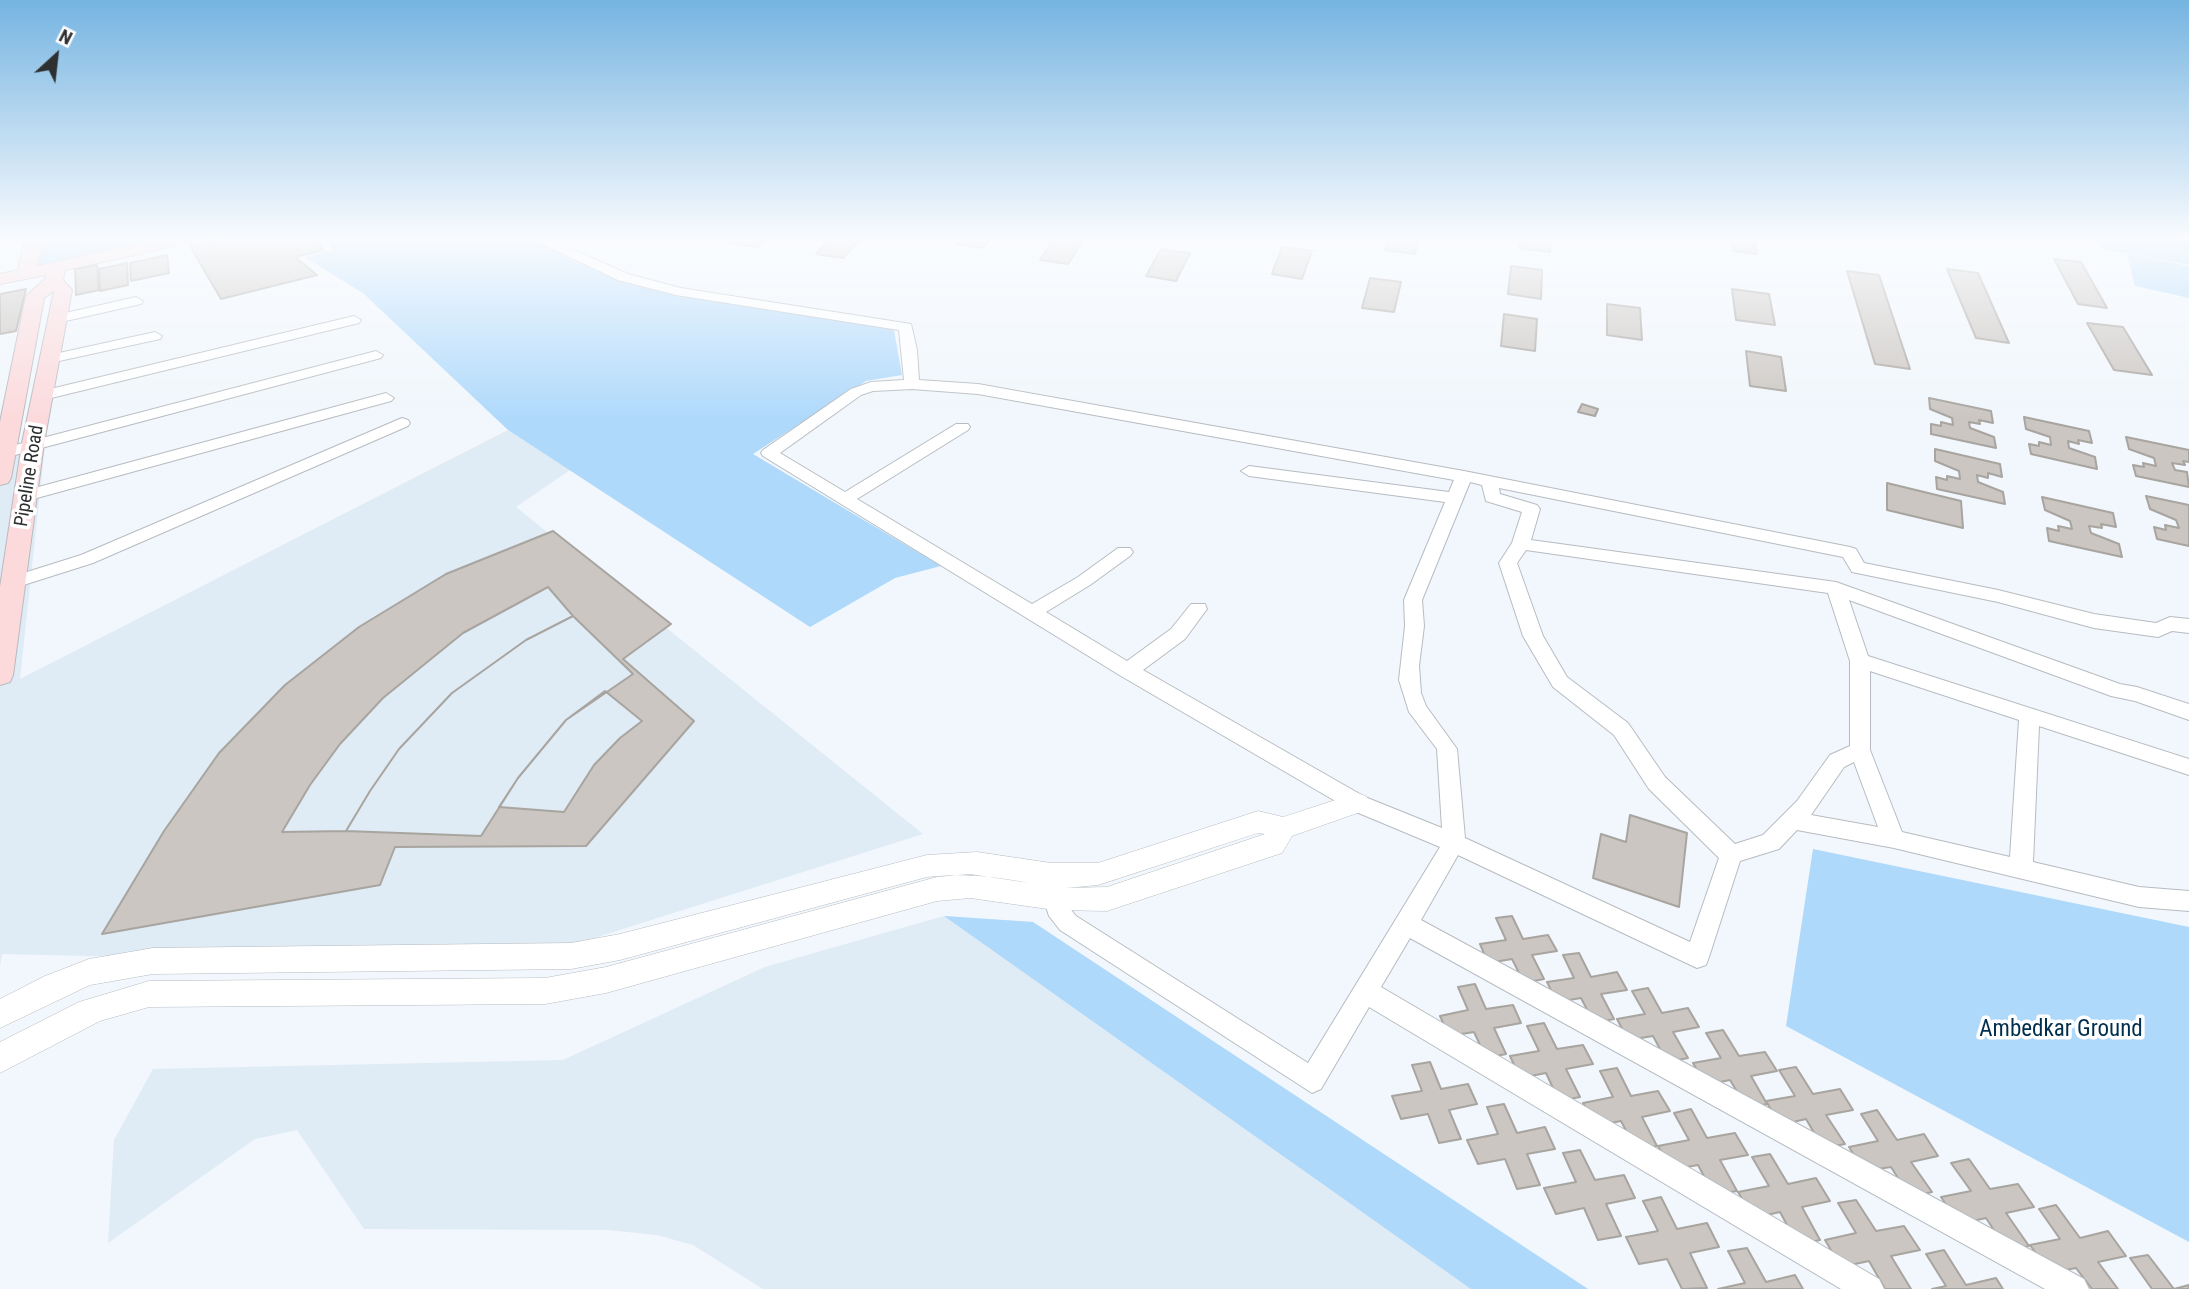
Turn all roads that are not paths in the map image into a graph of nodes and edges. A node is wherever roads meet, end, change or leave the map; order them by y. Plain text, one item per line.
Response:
1 (35, 297) edge
2 (61, 297) edge
3 (714, 297) edge
4 (136, 301) dead end
5 (57, 318) junction
6 (354, 320) dead end
7 (155, 336) dead end
8 (376, 355) dead end
9 (50, 359) junction
10 (912, 384) junction
11 (43, 395) junction
12 (386, 398) dead end
13 (402, 424) dead end
14 (962, 427) dead end
15 (33, 443) junction
16 (3, 453) edge
17 (1249, 471) dead end
18 (1464, 476) junction
19 (0, 478) edge
20 (1490, 481) junction
21 (26, 496) junction
22 (1455, 498) junction
23 (846, 499) junction
24 (1521, 544) junction
25 (1124, 552) dead end
26 (1858, 568) junction
27 (14, 582) junction
28 (1836, 588) junction
29 (1868, 600) junction
30 (1198, 609) dead end
31 (1032, 612) junction
32 (2189, 626) edge
33 (1860, 661) junction
34 (1128, 671) junction
35 (0, 675) edge
36 (2189, 712) edge
37 (2029, 716) junction
38 (1860, 750) junction
39 (2189, 767) edge
40 (1357, 803) junction
41 (1791, 820) junction
42 (1895, 839) junction
43 (1454, 843) junction
44 (1731, 855) junction
45 (2021, 869) junction
46 (1055, 889) junction
47 (2189, 901) edge
48 (1405, 923) junction
49 (1365, 991) junction
50 (0, 1014) edge
51 (0, 1058) edge
52 (1869, 1289) edge
53 (2074, 1289) edge

1 - 16 main road, Pipeline Road
2 - 5 main road, Pipeline Road
3 - 10 street
4 - 5 street
5 - 9 main road, Pipeline Road
6 - 11 street
7 - 9 street
8 - 15 street
9 - 11 main road, Pipeline Road
10 - 18 street
10 - 23 street
11 - 15 main road, Pipeline Road
12 - 21 street
13 - 27 street
14 - 23 street
15 - 16 street
15 - 21 main road, Pipeline Road
16 - 19 main road, Pipeline Road
17 - 22 street
18 - 20 street
18 - 22 street
20 - 24 street
20 - 26 street
21 - 27 main road, Pipeline Road
22 - 43 street
23 - 31 street
24 - 28 street
24 - 44 street
25 - 31 street
26 - 29 street
26 - 32 street
27 - 35 main road, Pipeline Road
28 - 29 street
28 - 33 street
29 - 36 street
30 - 34 street
31 - 34 street
33 - 37 street
33 - 38 street
34 - 40 street
37 - 39 street
37 - 45 street
38 - 41 street
38 - 42 street
40 - 43 street
40 - 46 street
41 - 42 street
41 - 44 street
42 - 45 street
43 - 44 street
43 - 48 street
45 - 47 street
46 - 49 street
46 - 50 street
46 - 51 street
48 - 49 street
48 - 53 street
49 - 52 street

